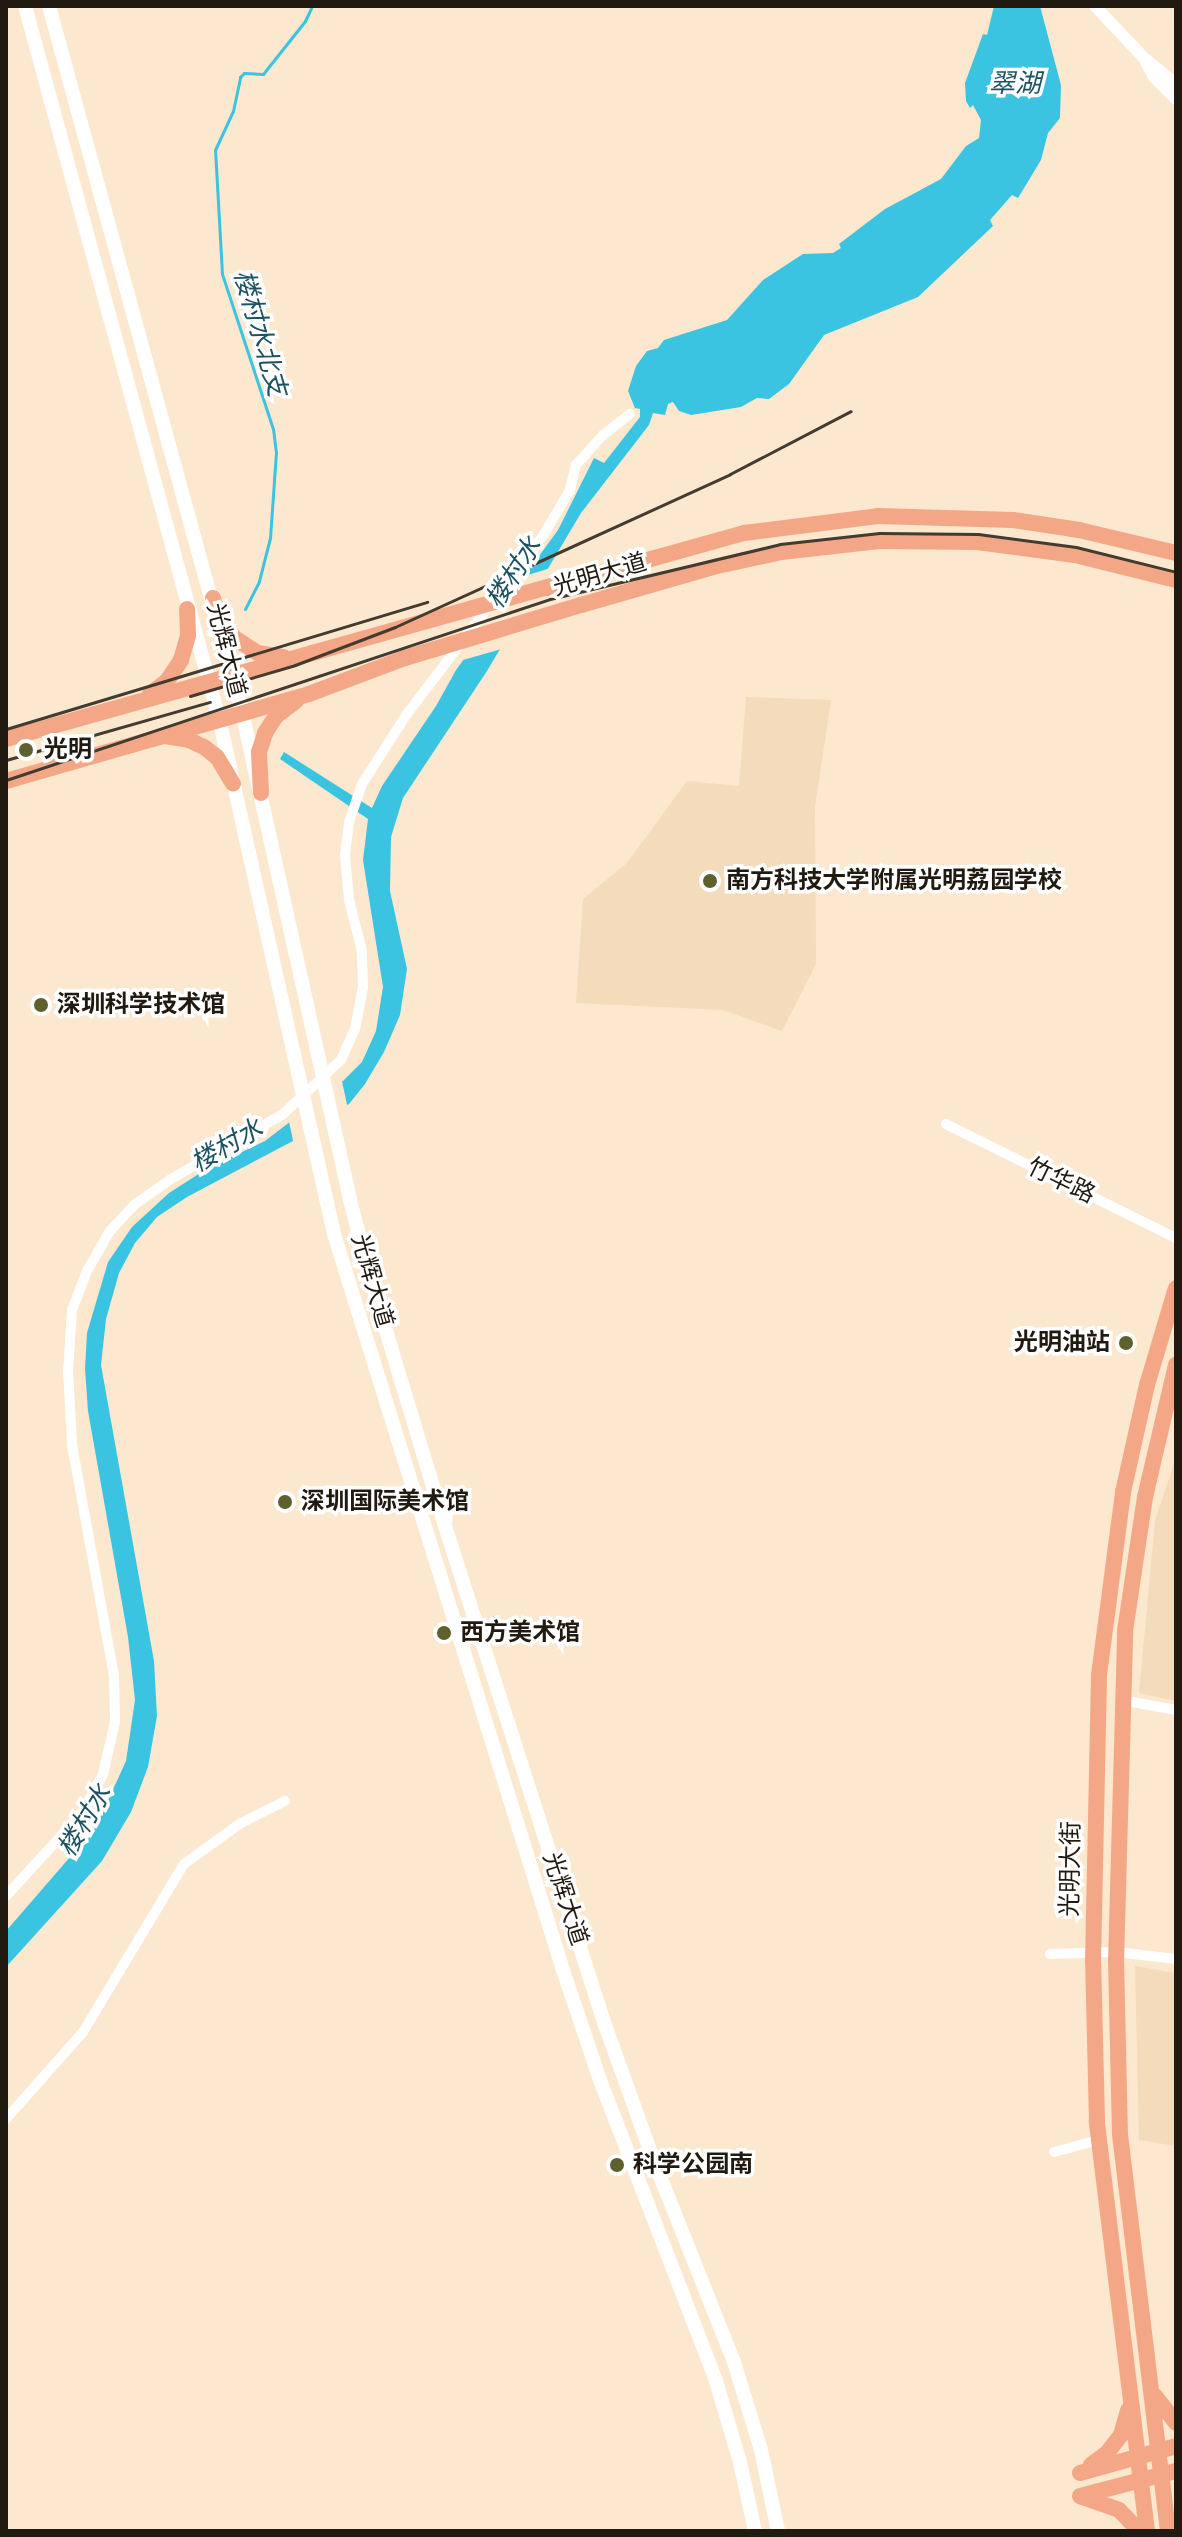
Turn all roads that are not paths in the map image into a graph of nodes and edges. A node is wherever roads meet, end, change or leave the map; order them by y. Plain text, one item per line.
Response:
1 (25, 6) edge
2 (49, 6) edge
3 (1095, 6) edge
4 (1145, 59) junction
5 (1176, 84) edge
6 (1176, 99) edge
7 (630, 414) dead end
8 (1176, 553) edge
9 (615, 569) dead end
10 (1176, 580) edge
11 (547, 588) dead end
12 (213, 598) junction
13 (187, 609) junction
14 (301, 655) junction
15 (231, 674) junction
16 (209, 680) junction
17 (309, 694) junction
18 (135, 702) junction
19 (242, 712) junction
20 (219, 718) junction
21 (156, 737) junction
22 (6, 739) edge
23 (6, 781) edge
24 (233, 784) junction
25 (261, 793) junction
26 (946, 1124) dead end
27 (1176, 1238) edge
28 (1176, 1288) edge
29 (1176, 1365) edge
30 (1121, 1700) junction
31 (1176, 1710) edge
32 (285, 1801) dead end
33 (6, 1896) edge
34 (1093, 1951) junction
35 (1116, 1952) junction
36 (1050, 1954) dead end
37 (1176, 1959) edge
38 (6, 2119) edge
39 (1099, 2140) junction
40 (1054, 2152) dead end
41 (1151, 2388) junction
42 (1131, 2394) junction
43 (1176, 2423) edge
44 (1176, 2446) edge
45 (1159, 2451) junction
46 (1139, 2456) junction
47 (1169, 2473) edge
48 (1142, 2480) junction
49 (755, 2531) edge
50 (778, 2531) edge
51 (1139, 2531) edge
52 (1147, 2531) edge
53 (1168, 2531) edge

1 - 13 main road, 光辉大道
2 - 12 main road, 光辉大道
3 - 4 street
4 - 5 street
4 - 6 street
7 - 33 street
8 - 11 main road, 光明大道
9 - 14 main road, 光明大道
10 - 17 main road, 光明大道
12 - 14 main road
12 - 15 main road, 光辉大道
13 - 16 main road, 光辉大道
13 - 18 main road
14 - 15 main road, 光明大道
15 - 16 main road, 光明大道
15 - 19 main road, 光辉大道
16 - 18 main road, 光明大道
16 - 20 main road, 光辉大道
17 - 19 main road, 光明大道
17 - 25 main road
18 - 22 main road, 光明大道
19 - 20 main road, 光明大道
19 - 25 main road, 光辉大道
20 - 21 main road, 光明大道
20 - 24 main road, 光辉大道
21 - 23 main road, 光明大道
21 - 24 main road
24 - 49 main road, 光辉大道
25 - 50 main road, 光辉大道
26 - 27 street, 竹华路
28 - 34 main road, 光明大街
29 - 30 main road, 光明大街
30 - 31 street
30 - 35 main road, 光明大街
32 - 38 street
34 - 35 street
34 - 36 street
34 - 39 main road, 光明大街
35 - 37 street
35 - 41 main road, 光明大街
39 - 40 street
39 - 42 main road, 光明大街
41 - 43 main road
41 - 45 main road, 光明大街
42 - 46 main road, 光明大街
42 - 46 main road
44 - 45 main road
45 - 46 main road
45 - 47 main road, 光明大街
46 - 48 main road, 光明大街
47 - 48 main road
47 - 53 main road, 光明大街
48 - 51 main road
48 - 52 main road, 光明大街

